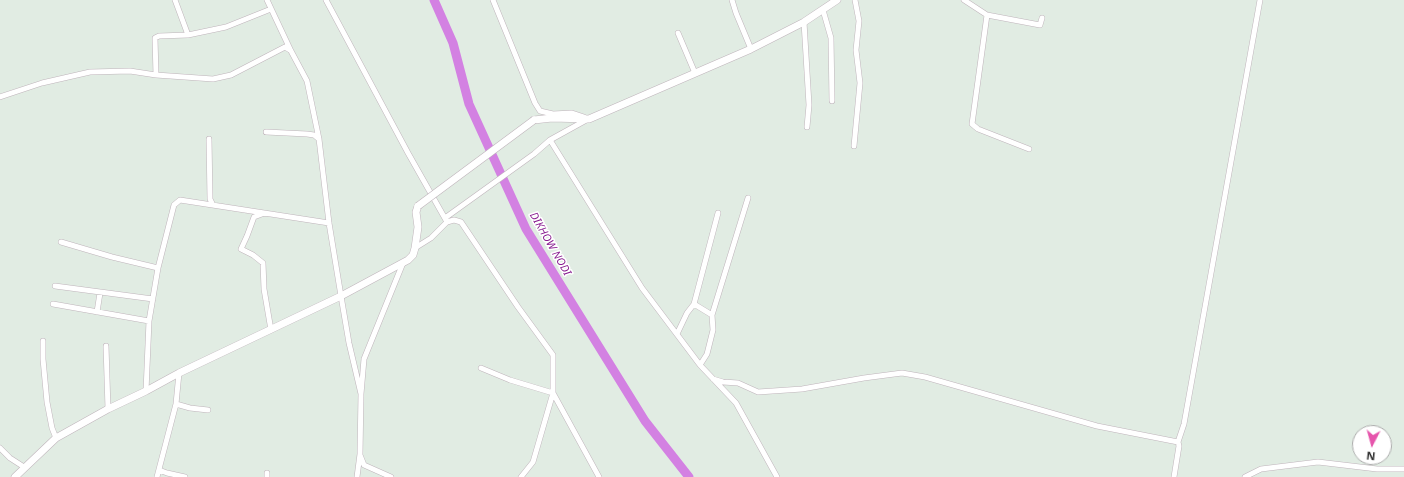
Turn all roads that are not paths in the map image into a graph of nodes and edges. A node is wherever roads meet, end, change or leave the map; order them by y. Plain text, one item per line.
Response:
1 (175, 0) edge
2 (268, 0) edge
3 (326, 0) edge
4 (493, 0) edge
5 (732, 0) edge
6 (855, 0) edge
7 (964, 0) edge
8 (1260, 0) edge
9 (832, 1) edge
10 (272, 8) junction
11 (823, 10) junction
12 (987, 15) junction
13 (1042, 18) dead end
14 (804, 22) junction
15 (678, 33) dead end
16 (188, 34) junction
17 (751, 49) junction
18 (291, 51) junction
19 (695, 73) junction
20 (156, 75) junction
21 (0, 97) edge
22 (832, 101) dead end
23 (589, 119) junction
24 (807, 127) dead end
25 (266, 132) dead end
26 (319, 138) junction
27 (209, 140) dead end
28 (550, 140) junction
29 (854, 146) dead end
30 (1029, 149) dead end
31 (748, 198) dead end
32 (213, 205) junction
33 (263, 213) junction
34 (718, 213) dead end
35 (446, 220) junction
36 (329, 223) junction
37 (61, 242) dead end
38 (415, 248) junction
39 (403, 263) junction
40 (158, 268) junction
41 (55, 286) dead end
42 (100, 293) junction
43 (341, 296) junction
44 (153, 300) junction
45 (53, 304) dead end
46 (694, 304) junction
47 (97, 312) junction
48 (712, 315) junction
49 (149, 321) junction
50 (271, 330) junction
51 (677, 334) junction
52 (43, 342) dead end
53 (106, 346) dead end
54 (700, 365) junction
55 (481, 368) dead end
56 (179, 373) junction
57 (713, 379) junction
58 (146, 391) junction
59 (553, 393) junction
60 (361, 394) junction
61 (176, 404) junction
62 (108, 409) junction
63 (208, 410) dead end
64 (56, 438) junction
65 (1178, 442) junction
66 (0, 448) edge
67 (360, 454) junction
68 (24, 467) junction
69 (1404, 469) edge
70 (159, 470) junction
71 (15, 477) edge
72 (157, 477) edge
73 (185, 477) edge
74 (357, 477) edge
75 (391, 477) edge
76 (521, 477) edge
77 (599, 477) edge
78 (777, 477) edge
79 (1174, 477) edge
80 (1245, 477) edge

1 - 16 street
2 - 10 street
3 - 35 street
4 - 23 street
5 - 17 street
6 - 29 street
7 - 12 street
8 - 65 street
9 - 11 main road
10 - 16 street
10 - 18 street
11 - 14 main road
11 - 22 street
12 - 13 street
12 - 30 street
14 - 17 main road
14 - 24 street
15 - 19 street
16 - 20 street
17 - 19 main road
18 - 20 street
18 - 26 street
19 - 23 main road
20 - 21 street
23 - 28 street
23 - 38 main road, bridge
25 - 26 street
26 - 36 street
27 - 32 street
28 - 35 street
28 - 51 street
31 - 48 street
32 - 33 street
32 - 40 street
33 - 36 street
33 - 50 street
34 - 46 street
35 - 38 street
35 - 59 street
36 - 43 street
37 - 40 street
38 - 39 main road
39 - 43 main road
39 - 60 street
40 - 44 street
41 - 42 street
42 - 44 street
42 - 47 street
43 - 50 main road
43 - 60 street
44 - 49 street
45 - 47 street
46 - 48 street
46 - 51 street
47 - 49 street
48 - 54 street
49 - 58 street
50 - 56 main road
51 - 54 street
52 - 64 street
53 - 62 street
54 - 57 street
55 - 59 street
56 - 58 main road
56 - 61 street
57 - 65 street
57 - 78 street
58 - 62 main road
59 - 76 street
59 - 77 street
60 - 67 street
61 - 63 street
61 - 70 street
62 - 64 main road
64 - 68 main road
65 - 79 street
66 - 68 street
67 - 74 street
67 - 75 street
68 - 71 main road
69 - 80 street
70 - 72 street
70 - 73 street

